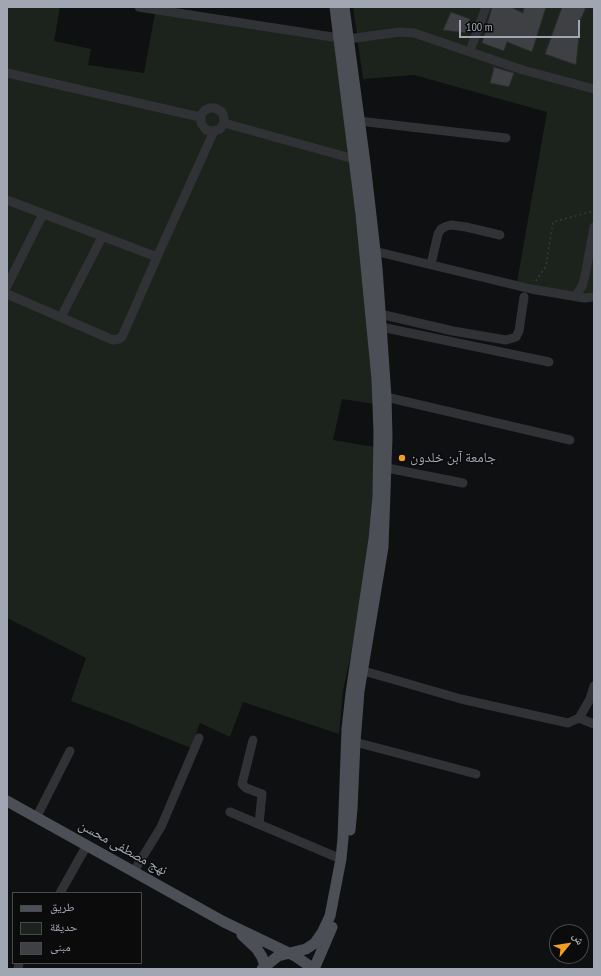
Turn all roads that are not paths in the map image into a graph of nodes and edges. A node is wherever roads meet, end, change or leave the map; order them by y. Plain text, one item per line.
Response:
1 (139, 7) edge
2 (334, 7) edge
3 (344, 7) edge
4 (486, 7) edge
5 (344, 38) junction
6 (470, 51) junction
7 (7, 73) edge
8 (594, 89) edge
9 (200, 117) junction
10 (359, 121) junction
11 (224, 123) junction
12 (214, 131) junction
13 (506, 138) dead end
14 (354, 159) junction
15 (7, 200) edge
16 (43, 214) junction
17 (594, 227) edge
18 (500, 235) dead end
19 (102, 237) junction
20 (370, 250) junction
21 (157, 257) junction
22 (431, 264) junction
23 (7, 286) edge
24 (7, 294) edge
25 (524, 297) dead end
26 (580, 297) junction
27 (594, 297) edge
28 (594, 303) edge
29 (380, 314) junction
30 (61, 317) junction
31 (381, 327) junction
32 (549, 362) dead end
33 (386, 397) junction
34 (570, 440) dead end
35 (387, 468) junction
36 (464, 483) dead end
37 (358, 670) junction
38 (594, 686) edge
39 (579, 718) junction
40 (594, 724) edge
41 (199, 738) dead end
42 (253, 740) dead end
43 (355, 742) junction
44 (70, 751) dead end
45 (476, 774) dead end
46 (7, 801) edge
47 (230, 812) dead end
48 (36, 818) junction
49 (259, 824) junction
50 (87, 845) junction
51 (341, 859) junction
52 (134, 871) junction
53 (61, 892) edge
54 (224, 922) junction
55 (290, 954) junction
56 (264, 968) edge
57 (314, 969) edge

1 - 5 street
2 - 5 main road
3 - 5 main road
4 - 6 street
5 - 6 street
5 - 10 main road
5 - 14 main road
6 - 8 street
7 - 9 street
9 - 11 street
9 - 12 street
10 - 13 street
10 - 20 main road
11 - 12 street
11 - 14 street
12 - 21 street
14 - 20 main road
15 - 16 street
16 - 19 street
16 - 23 street
17 - 26 street
18 - 22 street
19 - 21 street
19 - 30 street
20 - 22 street
20 - 29 main road
20 - 37 main road
21 - 30 street
22 - 26 street
24 - 30 street
25 - 29 street
26 - 27 street
26 - 28 street
29 - 31 main road
31 - 32 street
31 - 33 main road
33 - 34 street
33 - 35 main road
35 - 36 street
35 - 37 main road
37 - 39 street
37 - 43 main road
37 - 51 main road
38 - 39 street
39 - 40 street
41 - 52 street
42 - 49 street
43 - 45 street
43 - 57 main road
44 - 48 street
46 - 48 main road, نهج مصطفى محسن
47 - 49 street
48 - 50 main road, نهج مصطفى محسن
49 - 51 street
50 - 52 main road, نهج مصطفى محسن
50 - 53 street
51 - 55 main road
52 - 54 main road, نهج مصطفى محسن
54 - 55 main road, نهج مصطفى محسن
54 - 56 main road, نهج مصطفى محسن
55 - 56 main road
55 - 57 main road, نهج مصطفى محسن

